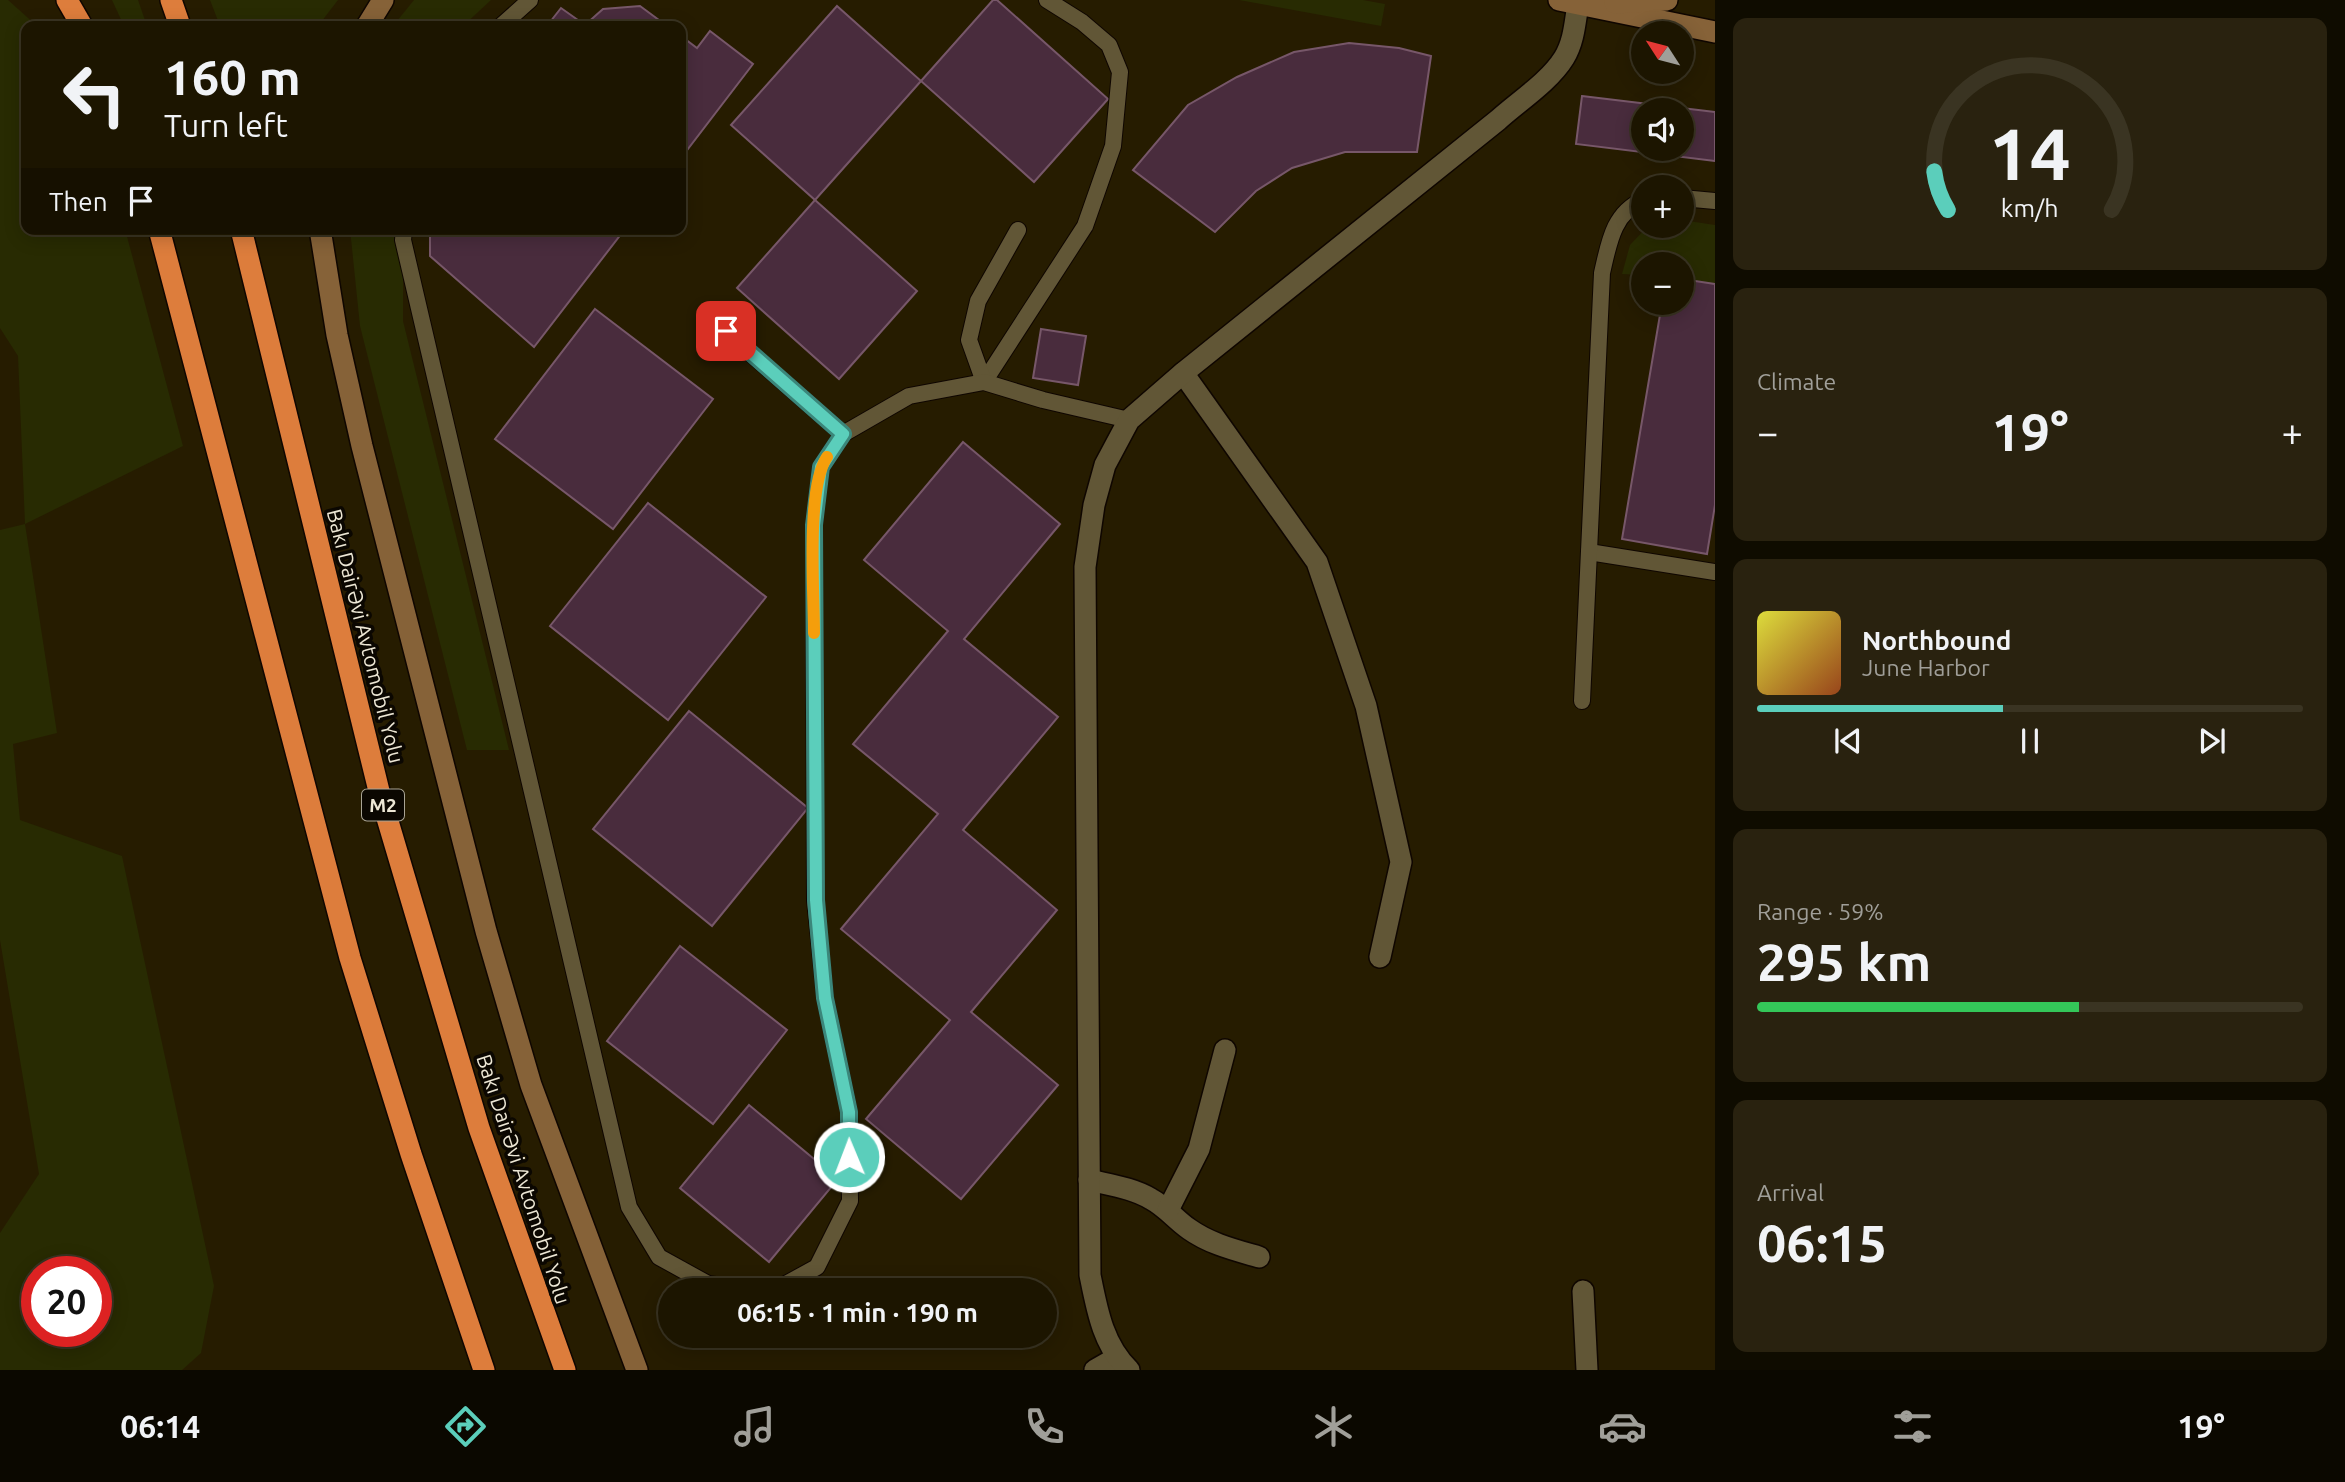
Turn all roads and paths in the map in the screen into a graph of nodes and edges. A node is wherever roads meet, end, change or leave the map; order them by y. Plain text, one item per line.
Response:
1 (67, 0) edge
2 (171, 0) edge
3 (383, 0) edge
4 (530, 0) edge
5 (1047, 0) edge
6 (1667, 0) edge
7 (1568, 2) edge
8 (79, 21) edge
9 (178, 21) edge
10 (370, 21) edge
11 (507, 21) edge
12 (1715, 32) edge
13 (1694, 199) edge
14 (1715, 201) edge
15 (1631, 206) edge
16 (1018, 230) dead end
17 (161, 235) edge
18 (242, 235) edge
19 (321, 235) edge
20 (403, 235) edge
21 (726, 331) dead end
22 (1183, 373) junction
23 (984, 382) junction
24 (1129, 420) junction
25 (843, 434) junction
26 (1590, 552) junction
27 (1715, 572) edge
28 (1582, 701) dead end
29 (1380, 957) dead end
30 (1225, 1050) dead end
31 (1089, 1180) junction
32 (1168, 1210) junction
33 (1259, 1257) dead end
34 (697, 1278) edge
35 (796, 1278) edge
36 (1583, 1292) dead end
37 (1123, 1364) edge
38 (484, 1370) edge
39 (565, 1370) edge
40 (637, 1370) edge
41 (1095, 1370) edge
42 (1587, 1370) edge

1 - 8 highway
2 - 9 highway
3 - 10 main road
4 - 11 lane
5 - 23 lane
6 - 7 main road
7 - 12 main road
7 - 22 street
13 - 14 lane
15 - 26 lane
16 - 23 lane
17 - 38 highway
18 - 39 highway, Bakı Dairəvi Avtomobil Yolu / M2
19 - 40 main road
20 - 34 lane
21 - 25 lane
22 - 24 street
22 - 29 street
23 - 24 lane
23 - 25 lane
24 - 31 street
25 - 35 lane
26 - 27 lane
26 - 28 lane
30 - 32 street
31 - 32 street
31 - 37 street
32 - 33 street
36 - 42 street
37 - 41 street

